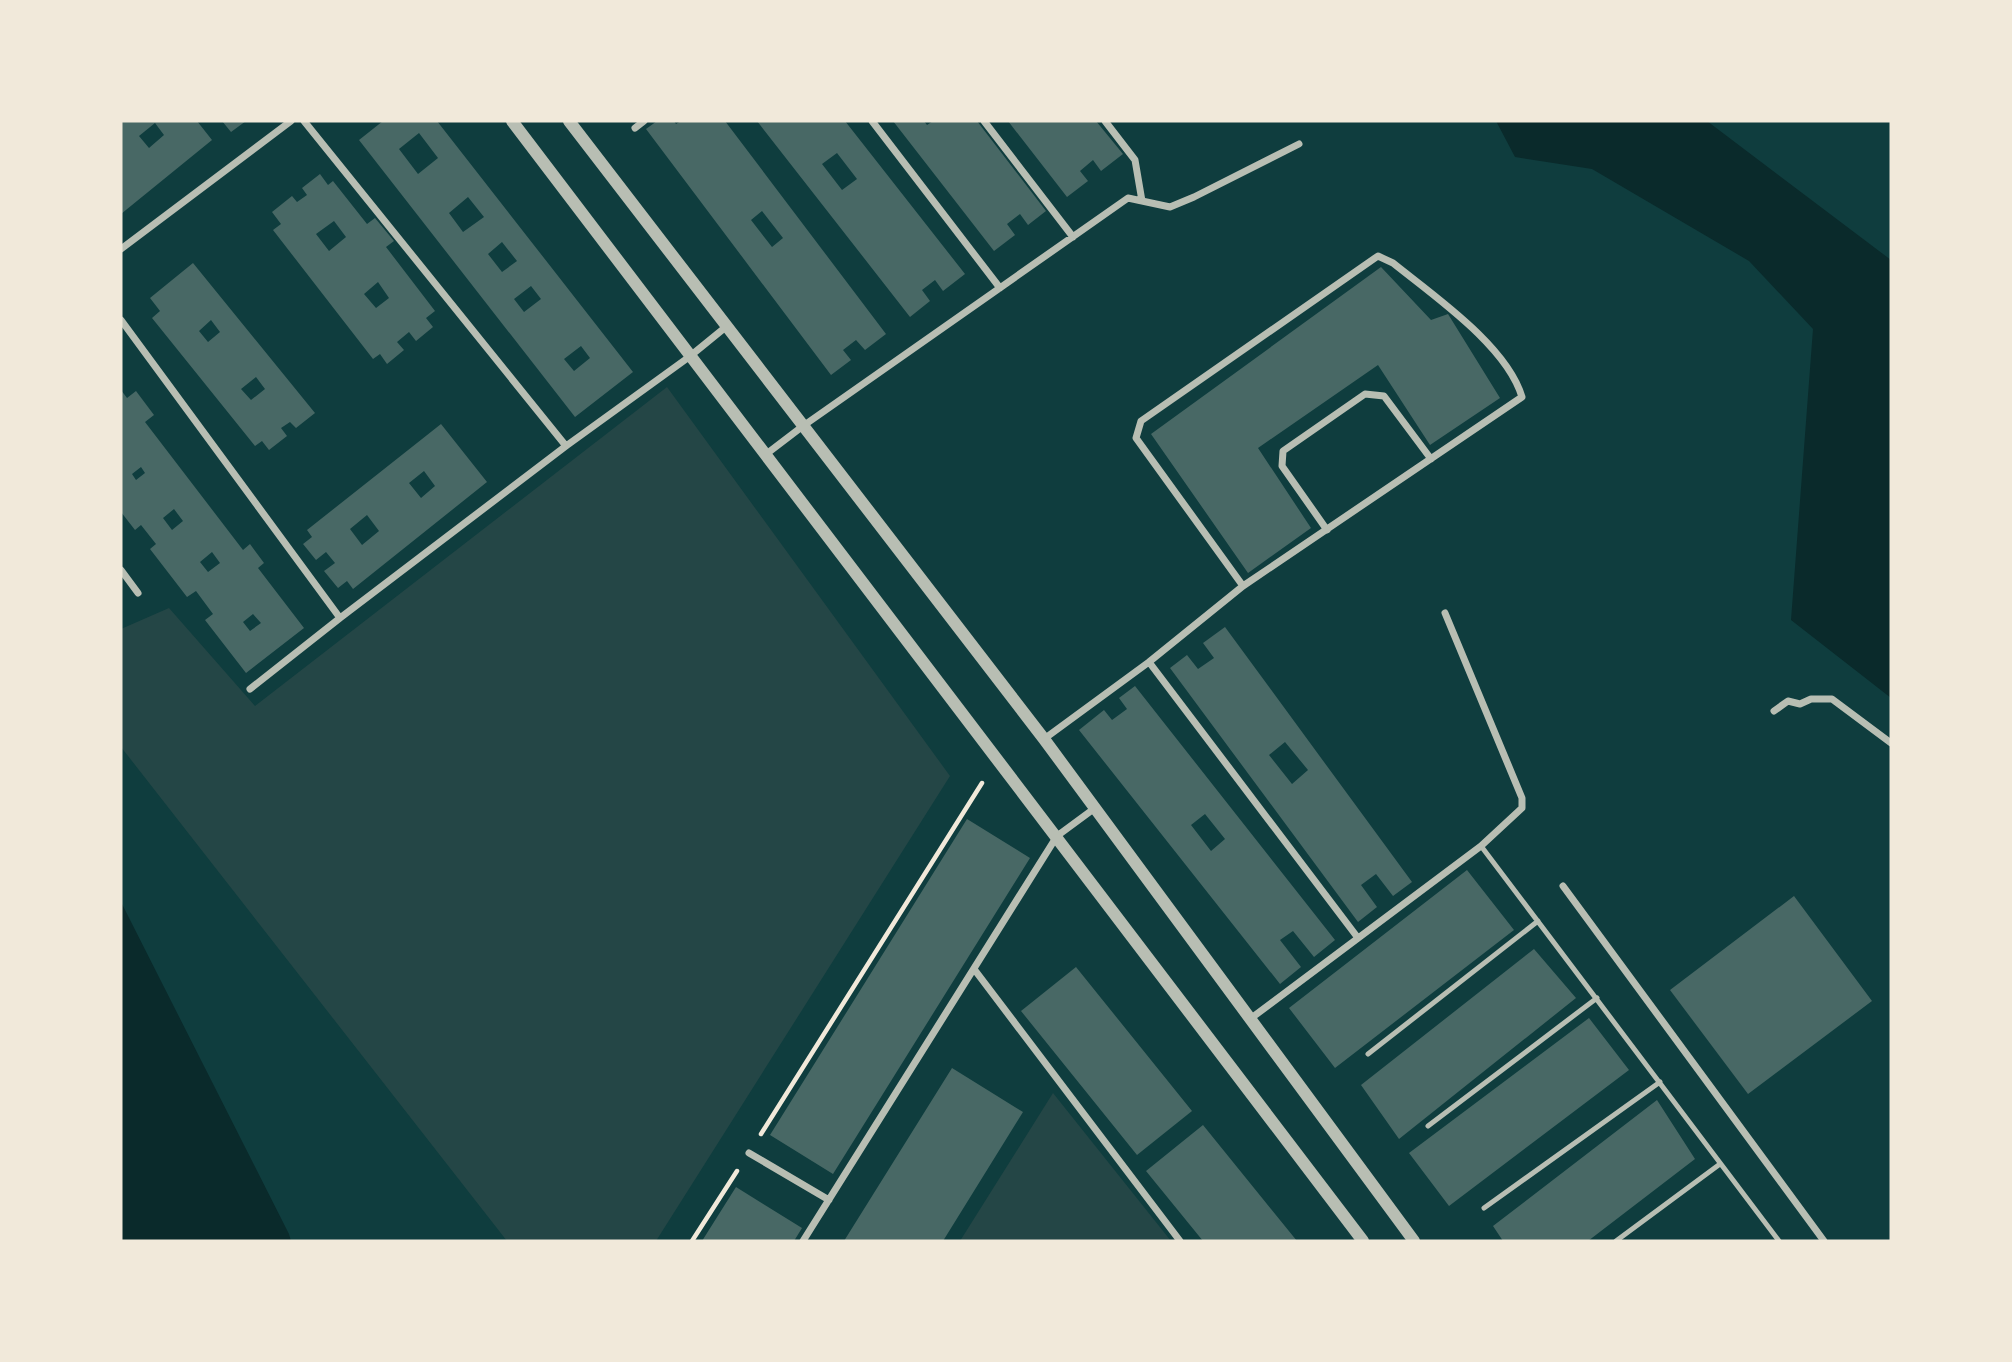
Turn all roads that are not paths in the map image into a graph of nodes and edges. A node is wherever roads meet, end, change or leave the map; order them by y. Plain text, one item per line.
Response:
1 (291, 121) edge
2 (304, 121) edge
3 (512, 121) edge
4 (569, 121) edge
5 (644, 121) edge
6 (872, 121) edge
7 (984, 121) edge
8 (1105, 121) edge
9 (635, 128) dead end
10 (1299, 144) dead end
11 (1142, 201) junction
12 (1073, 237) junction
13 (121, 248) edge
14 (1000, 288) junction
15 (121, 320) edge
16 (727, 326) junction
17 (689, 357) junction
18 (803, 425) junction
19 (566, 446) junction
20 (764, 455) junction
21 (1431, 459) junction
22 (1327, 530) junction
23 (121, 570) edge
24 (1244, 586) junction
25 (138, 593) dead end
26 (1445, 613) dead end
27 (340, 618) junction
28 (1149, 662) junction
29 (250, 689) dead end
30 (1774, 711) dead end
31 (1044, 739) junction
32 (1891, 743) edge
33 (1095, 808) junction
34 (1057, 836) junction
35 (1481, 846) junction
36 (1563, 886) dead end
37 (1538, 921) junction
38 (1358, 938) junction
39 (974, 970) junction
40 (1597, 998) junction
41 (1250, 1019) junction
42 (1368, 1054) dead end
43 (1660, 1082) junction
44 (1428, 1126) dead end
45 (749, 1153) road end
46 (1720, 1164) junction
47 (829, 1200) junction
48 (1484, 1208) dead end
49 (803, 1241) edge
50 (1180, 1241) edge
51 (1363, 1241) edge
52 (1414, 1241) edge
53 (1616, 1241) edge
54 (1778, 1241) edge
55 (1824, 1241) edge

1 - 13 street
2 - 19 street
3 - 17 street
4 - 16 street
5 - 9 street
6 - 14 street
7 - 12 street
8 - 11 street
10 - 11 street
11 - 12 street
12 - 14 street
14 - 18 street
15 - 27 street
16 - 17 street
16 - 18 street
17 - 19 street
17 - 20 street
18 - 20 street
18 - 31 street
19 - 27 street
20 - 34 street
21 - 22 street
21 - 22 street
21 - 24 street
22 - 24 street
23 - 25 street
24 - 28 street
26 - 35 street
27 - 29 street
28 - 31 street
28 - 38 street
30 - 32 street
31 - 33 street
33 - 34 street
33 - 41 street
34 - 39 street
34 - 51 street
35 - 37 lane
35 - 38 street
36 - 55 street
37 - 40 lane
37 - 42 lane
38 - 41 street
39 - 47 street
39 - 50 street
40 - 43 lane
40 - 44 lane
41 - 52 street
43 - 46 lane
43 - 48 lane
45 - 47 street
46 - 53 lane
46 - 54 lane
47 - 49 street

